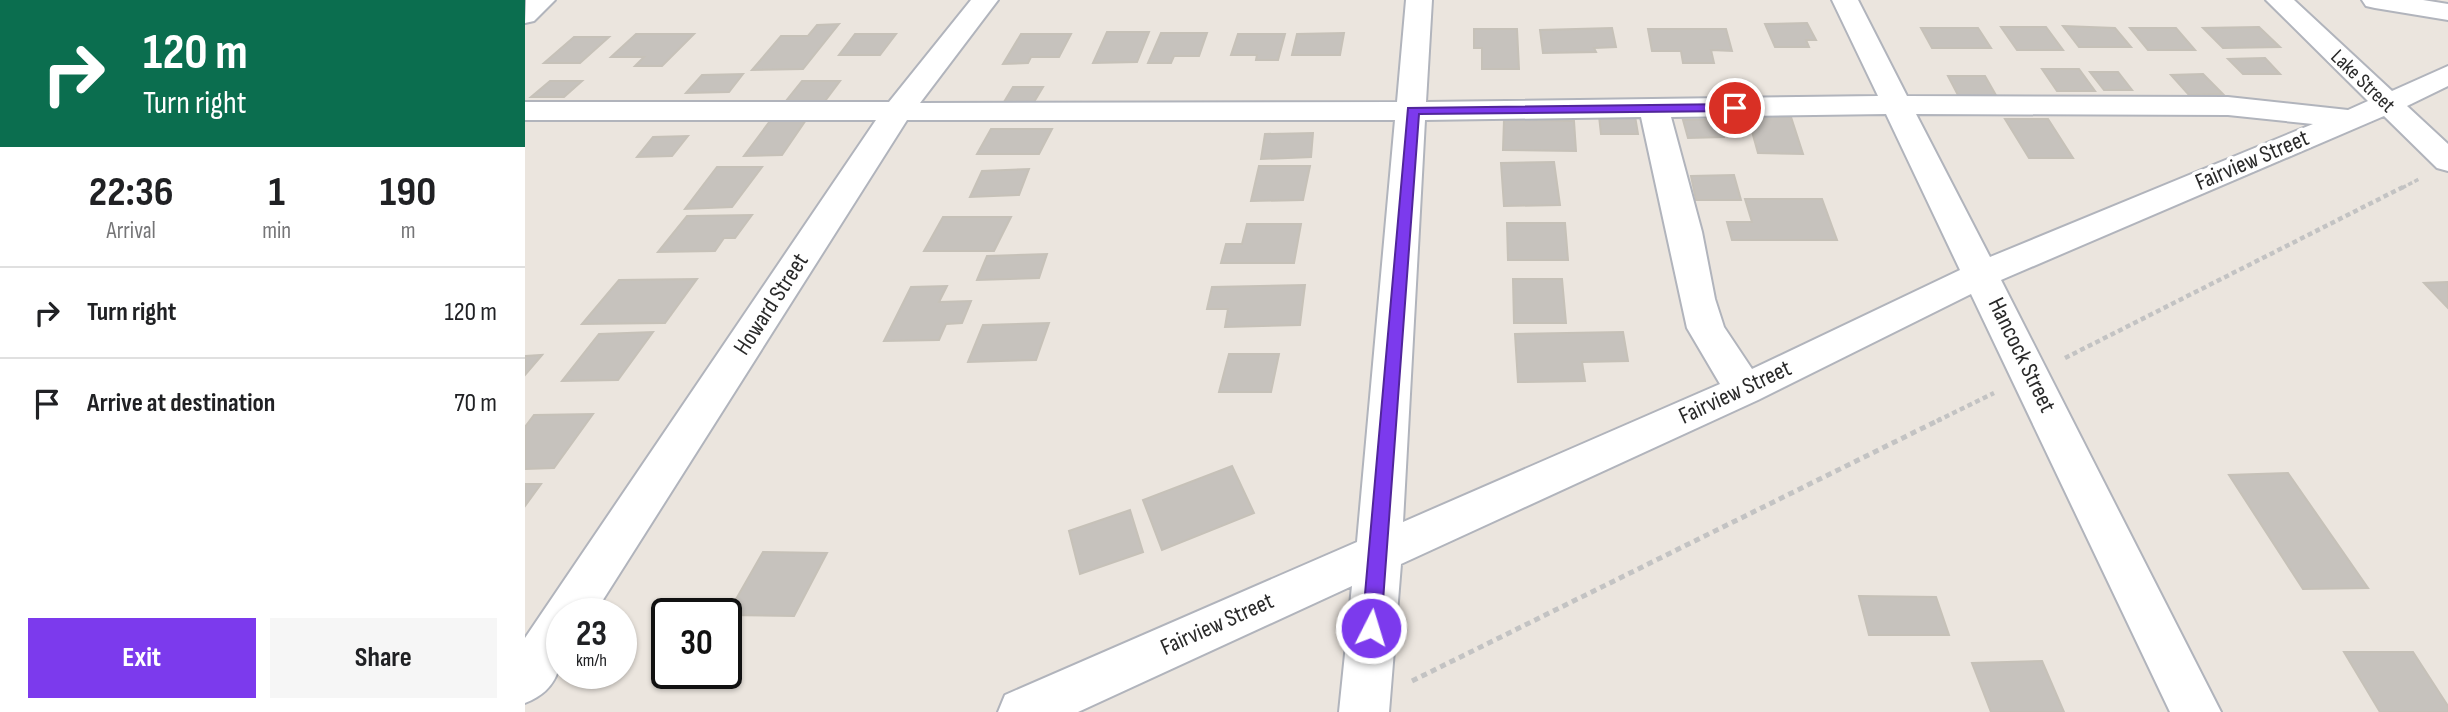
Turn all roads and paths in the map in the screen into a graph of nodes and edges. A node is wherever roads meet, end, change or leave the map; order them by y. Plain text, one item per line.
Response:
1 (543, 0) edge
2 (985, 0) edge
3 (1419, 0) edge
4 (1845, 0) edge
5 (2279, 0) edge
6 (2375, 0) edge
7 (2448, 12) edge
8 (525, 15) edge
9 (2448, 75) edge
10 (2388, 104) junction
11 (1896, 105) junction
12 (1654, 109) junction
13 (1413, 110) junction
14 (525, 111) edge
15 (897, 112) junction
16 (2349, 119) junction
17 (2448, 161) edge
18 (2424, 177) dead end
19 (1982, 274) junction
20 (2032, 375) junction
21 (1744, 390) junction
22 (1379, 551) junction
23 (578, 598) edge
24 (546, 648) edge
25 (525, 680) edge
26 (1364, 709) edge
27 (1023, 712) edge
28 (2196, 712) edge

1 - 8 street
2 - 15 street, Howard Street
3 - 13 street
4 - 11 street, Hancock Street
5 - 10 street, Lake Street
6 - 7 street
9 - 10 street, Fairview Street
10 - 16 street, Fairview Street
10 - 17 street, Lake Street
11 - 12 street
11 - 16 street
11 - 19 street, Hancock Street
12 - 13 street
12 - 21 street
13 - 15 street
13 - 22 street
14 - 15 street
15 - 23 street, Howard Street
16 - 19 street, Fairview Street
18 - 20 path
19 - 20 street, Hancock Street
19 - 21 street, Fairview Street
20 - 26 path
20 - 28 street, Hancock Street
21 - 22 street, Fairview Street
22 - 26 street
22 - 27 street, Fairview Street
24 - 25 street

